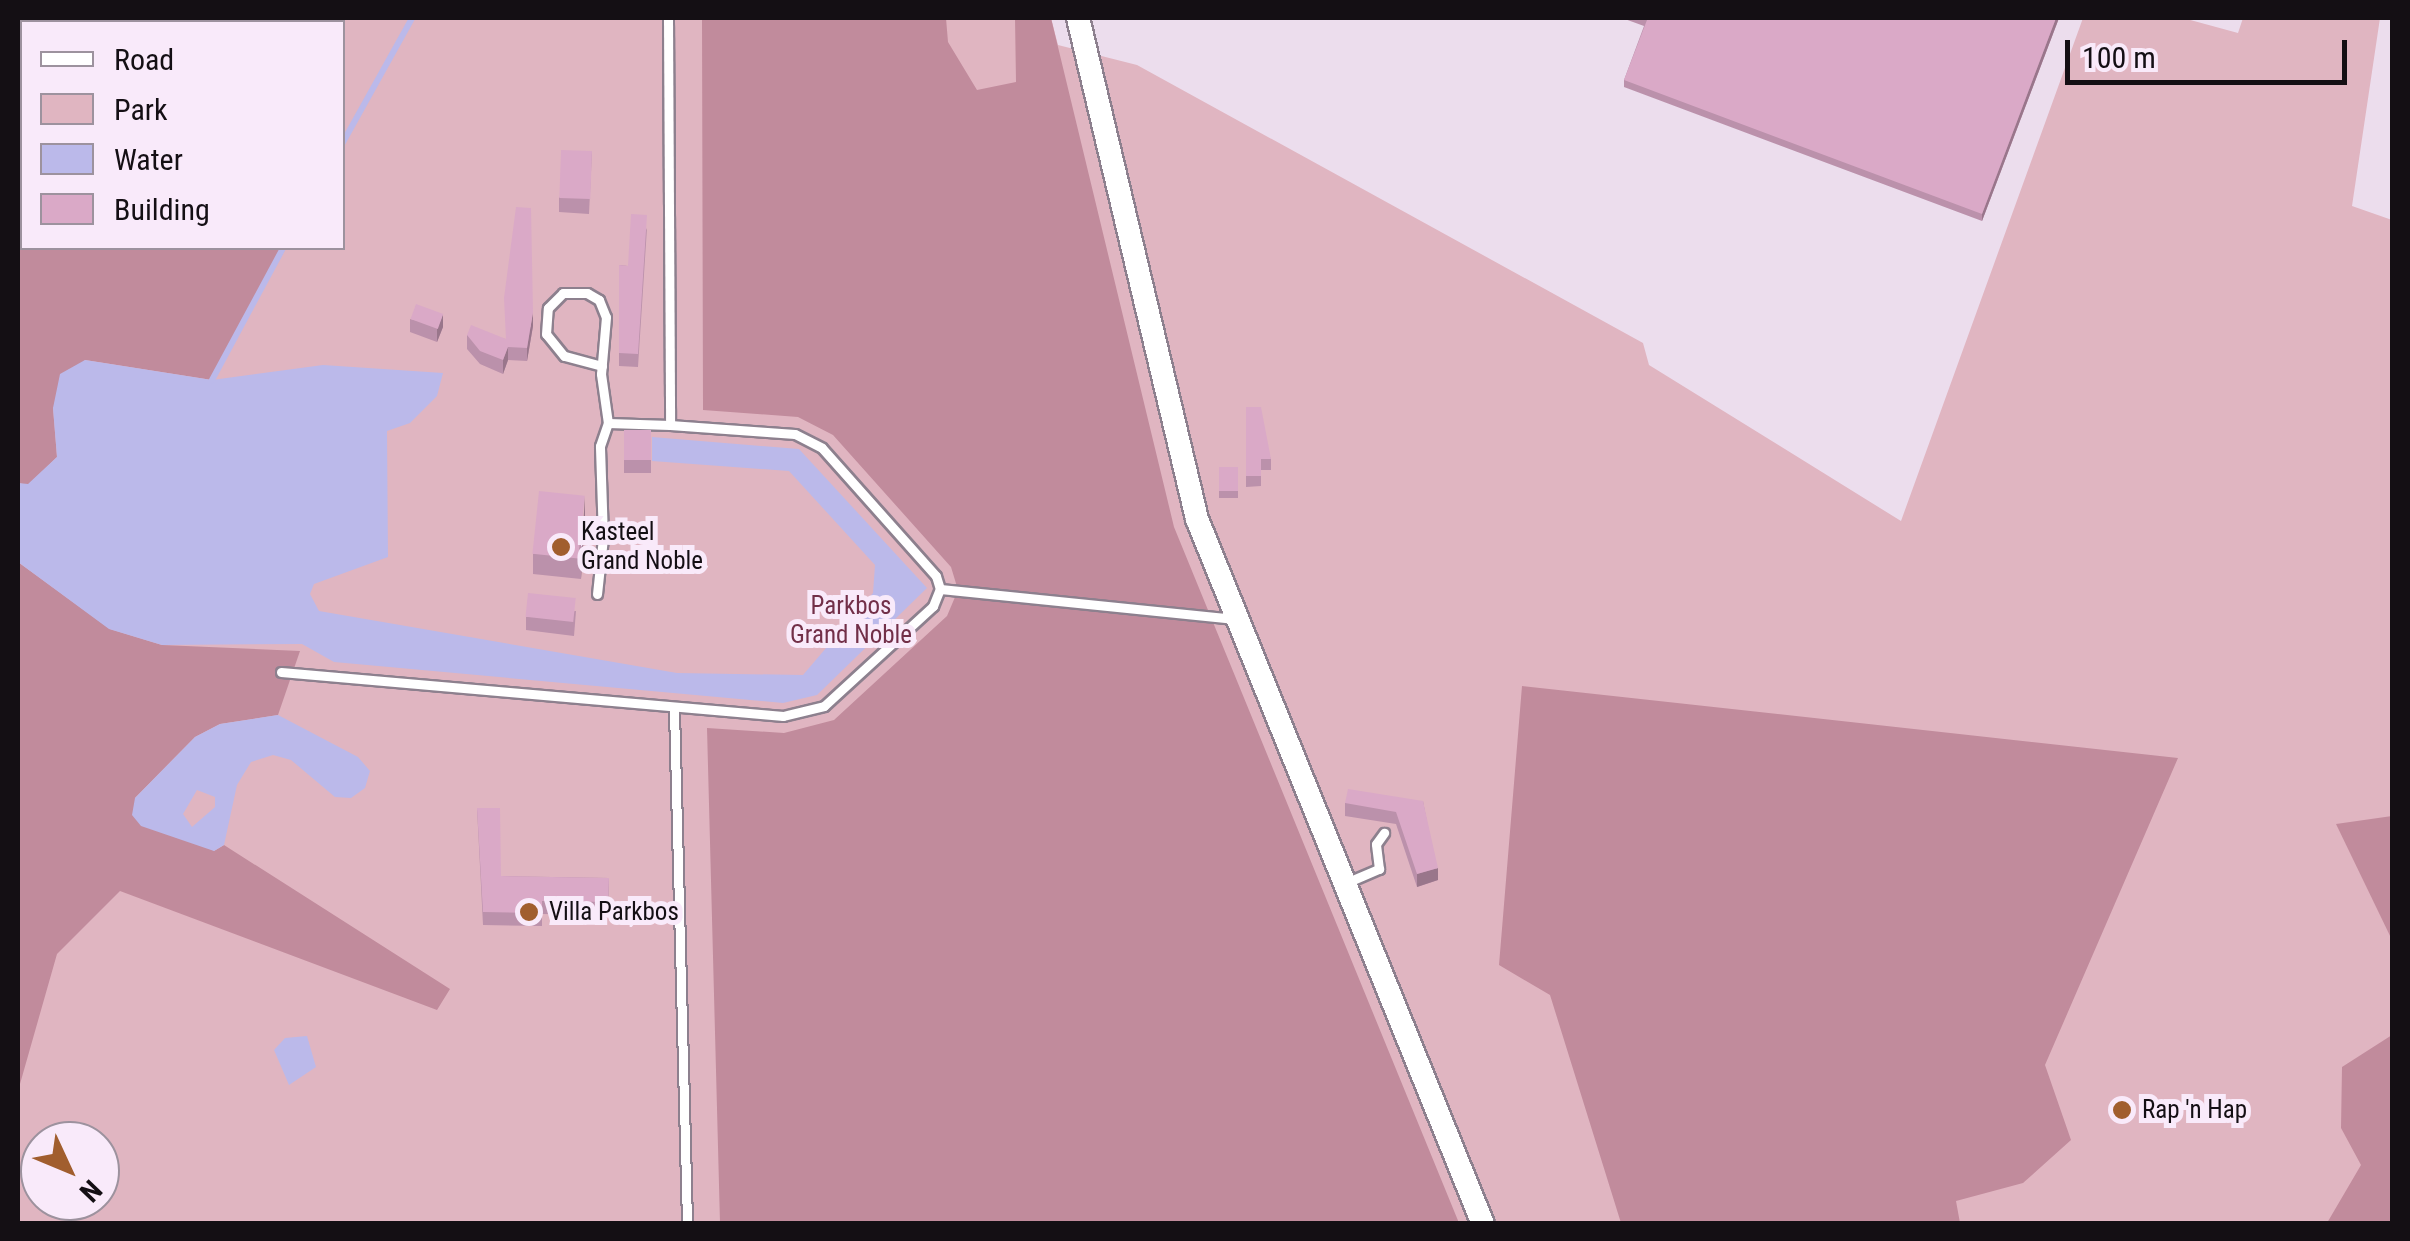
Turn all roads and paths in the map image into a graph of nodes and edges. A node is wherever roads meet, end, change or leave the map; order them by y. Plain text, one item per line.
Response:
1 (668, 18) edge
2 (1078, 18) edge
3 (602, 366) junction
4 (608, 423) junction
5 (670, 424) junction
6 (583, 506) edge
7 (602, 509) junction
8 (940, 589) junction
9 (596, 594) dead end
10 (1238, 619) junction
11 (281, 672) dead end
12 (674, 709) junction
13 (1384, 832) dead end
14 (1346, 884) junction
15 (687, 1224) edge
16 (1483, 1224) edge

1 - 5 lane
2 - 10 street
3 - 3 lane
3 - 4 lane
4 - 5 lane
4 - 7 lane
5 - 8 lane
6 - 7 lane
7 - 9 lane
8 - 10 lane
8 - 12 lane
10 - 14 street
11 - 12 lane
12 - 15 lane
13 - 14 lane
14 - 16 street

